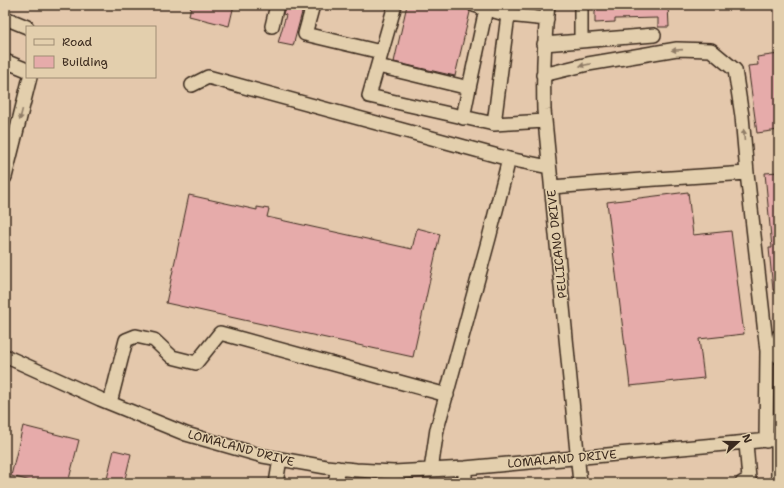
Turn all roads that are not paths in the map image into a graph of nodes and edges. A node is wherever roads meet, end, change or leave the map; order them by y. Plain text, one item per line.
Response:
1 (277, 5) edge
2 (313, 5) edge
3 (395, 5) edge
4 (548, 5) edge
5 (581, 5) edge
6 (480, 7) edge
7 (508, 15) junction
8 (5, 18) edge
9 (547, 19) junction
10 (26, 26) edge
11 (272, 26) dead end
12 (654, 35) dead end
13 (581, 41) junction
14 (544, 44) junction
15 (382, 52) junction
16 (5, 61) edge
17 (378, 66) junction
18 (26, 70) edge
19 (543, 74) junction
20 (30, 78) edge
21 (192, 85) dead end
22 (469, 88) junction
23 (463, 118) junction
24 (545, 121) junction
25 (494, 124) junction
26 (509, 159) junction
27 (549, 167) junction
28 (746, 173) junction
29 (5, 177) edge
30 (552, 187) junction
31 (779, 336) edge
32 (5, 356) edge
33 (779, 357) edge
34 (447, 395) junction
35 (110, 403) junction
36 (774, 440) edge
37 (746, 443) junction
38 (578, 458) junction
39 (280, 460) junction
40 (338, 468) junction
41 (465, 468) junction
42 (431, 470) junction
43 (414, 477) edge
44 (276, 483) edge
45 (335, 483) edge
46 (465, 483) edge
47 (580, 483) edge
48 (742, 483) edge
49 (778, 483) edge

1 - 11 street
2 - 15 street
3 - 15 street
4 - 9 street, PELLICANO DRIVE
5 - 13 street
6 - 7 street
6 - 22 street
7 - 9 street
7 - 25 street
8 - 10 street
9 - 14 street, PELLICANO DRIVE
12 - 13 street
13 - 14 street
14 - 19 street, PELLICANO DRIVE
15 - 17 street
16 - 18 street
17 - 22 street
17 - 23 street
19 - 24 street, PELLICANO DRIVE
28 -> 19 street
20 -> 29 street
21 - 26 street
22 - 23 street
23 - 25 street
24 - 25 street
24 - 27 street, PELLICANO DRIVE
26 - 27 street
26 - 34 street
27 - 30 street, PELLICANO DRIVE
28 - 30 street
28 - 36 street
30 - 38 street, PELLICANO DRIVE
31 - 33 street
32 - 35 street, LOMALAND DRIVE
34 - 35 street
34 - 42 street
35 - 39 street, LOMALAND DRIVE
36 - 37 street, LOMALAND DRIVE
36 - 49 street
37 - 38 street, LOMALAND DRIVE
37 - 48 street
38 - 41 street, LOMALAND DRIVE
38 - 47 street, PELLICANO DRIVE
39 - 40 street, LOMALAND DRIVE
39 - 44 street
40 - 43 street, LOMALAND DRIVE
40 - 45 street
41 - 42 street, LOMALAND DRIVE
41 - 46 street
42 - 43 street, LOMALAND DRIVE

